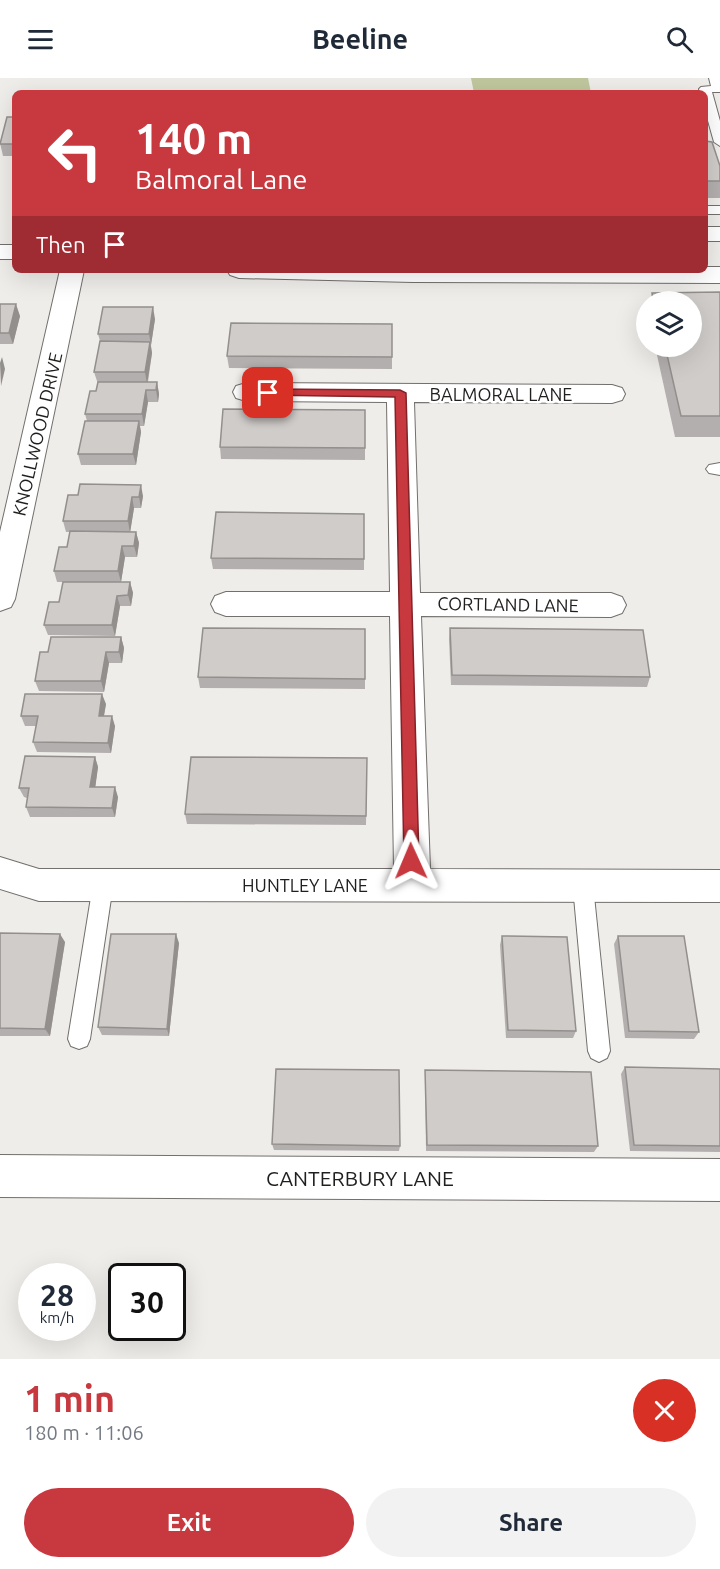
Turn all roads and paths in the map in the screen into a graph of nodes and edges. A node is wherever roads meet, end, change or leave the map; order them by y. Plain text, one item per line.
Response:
1 (715, 78) edge
2 (705, 90) edge
3 (708, 100) edge
4 (720, 143) edge
5 (71, 273) edge
6 (515, 273) edge
7 (720, 275) edge
8 (246, 392) dead end
9 (400, 393) junction
10 (612, 394) dead end
11 (0, 599) edge
12 (405, 603) junction
13 (226, 604) dead end
14 (611, 605) dead end
15 (0, 873) edge
16 (104, 885) junction
17 (412, 885) junction
18 (583, 886) junction
19 (720, 886) edge
20 (79, 1039) dead end
21 (599, 1051) dead end
22 (0, 1176) edge
23 (720, 1180) edge

1 - 2 lane
3 - 4 lane
5 - 11 street, KNOLLWOOD DRIVE
6 - 7 street
8 - 9 street, BALMORAL LANE
9 - 10 street, BALMORAL LANE
9 - 12 street
12 - 13 street, CORTLAND LANE
12 - 14 street, CORTLAND LANE
12 - 17 street
15 - 16 street, HUNTLEY LANE
16 - 17 street, HUNTLEY LANE
16 - 20 lane
17 - 18 street, HUNTLEY LANE
18 - 19 street, HUNTLEY LANE
18 - 21 lane
22 - 23 street, CANTERBURY LANE

